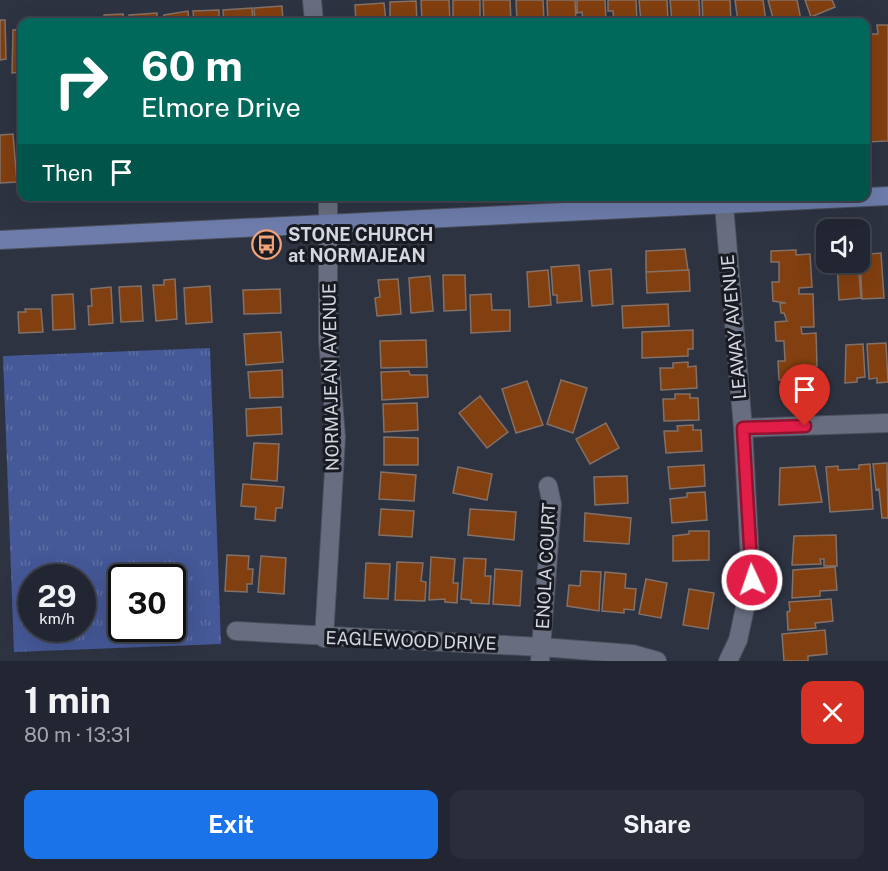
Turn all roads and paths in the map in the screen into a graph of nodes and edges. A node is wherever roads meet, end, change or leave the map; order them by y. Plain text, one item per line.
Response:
1 (312, 0) edge
2 (314, 18) edge
3 (888, 196) edge
4 (870, 197) edge
5 (328, 201) edge
6 (797, 201) edge
7 (724, 205) junction
8 (330, 223) junction
9 (0, 240) edge
10 (888, 423) edge
11 (743, 428) junction
12 (548, 486) dead end
13 (236, 631) dead end
14 (324, 638) junction
15 (540, 654) edge
16 (657, 661) edge
17 (728, 661) edge

1 - 2 street
3 - 4 main road
5 - 8 street, NORMAJEAN AVENUE
6 - 7 main road
7 - 8 main road
7 - 11 street, LEAWAY AVENUE
8 - 9 main road
8 - 14 street, NORMAJEAN AVENUE
10 - 11 street
11 - 17 street, LEAWAY AVENUE
12 - 15 street, ENOLA COURT
13 - 14 street, EAGLEWOOD DRIVE
14 - 15 street, EAGLEWOOD DRIVE
15 - 16 street, EAGLEWOOD DRIVE

